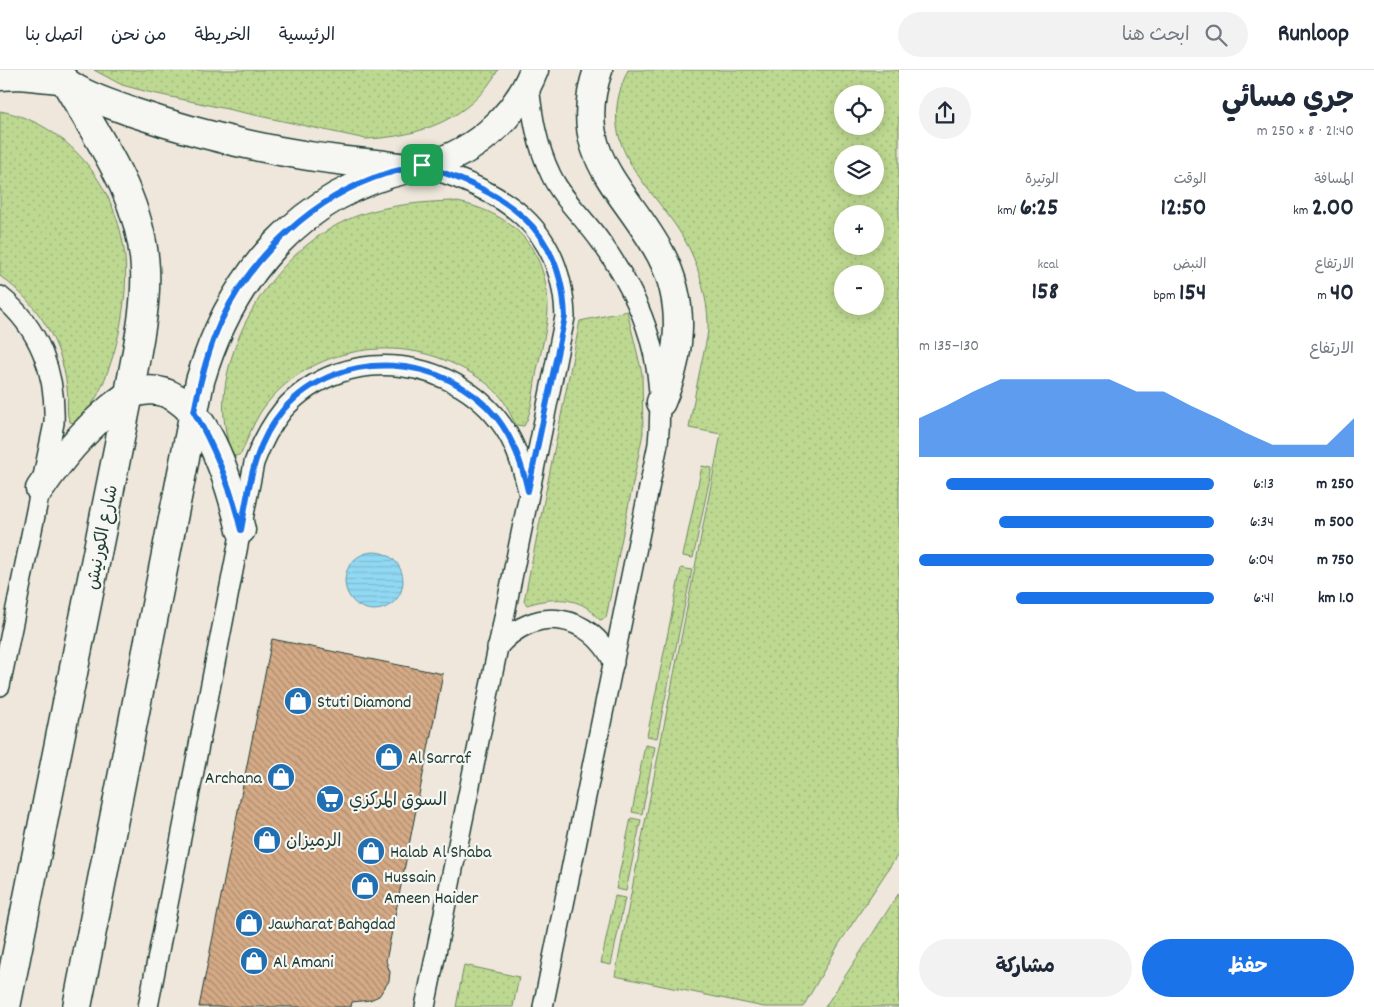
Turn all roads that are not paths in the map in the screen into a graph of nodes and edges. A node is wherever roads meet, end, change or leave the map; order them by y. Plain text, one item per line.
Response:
1 (598, 70) edge
2 (0, 76) edge
3 (60, 76) edge
4 (531, 77) edge
5 (419, 166) junction
6 (0, 296) edge
7 (129, 394) junction
8 (661, 402) junction
9 (194, 412) junction
10 (40, 489) junction
11 (528, 491) junction
12 (241, 530) junction
13 (497, 648) junction
14 (614, 663) junction
15 (0, 686) edge
16 (6, 1007) edge
17 (77, 1007) edge
18 (148, 1007) edge
19 (425, 1007) edge
20 (543, 1007) edge

1 - 8 main road
2 - 3 main road
3 - 5 main road
3 - 7 main road, شارع الكورنيش
4 - 5 main road
4 - 8 lane
5 - 9 main road
5 - 11 lane
6 - 10 lane
7 - 9 main road
7 - 10 main road
7 - 16 main road, شارع الكورنيش
8 - 14 lane
9 - 12 main road
9 - 17 main road
10 - 15 lane
11 - 12 lane
11 - 13 lane
12 - 18 lane
13 - 14 lane
13 - 19 lane
14 - 20 lane

